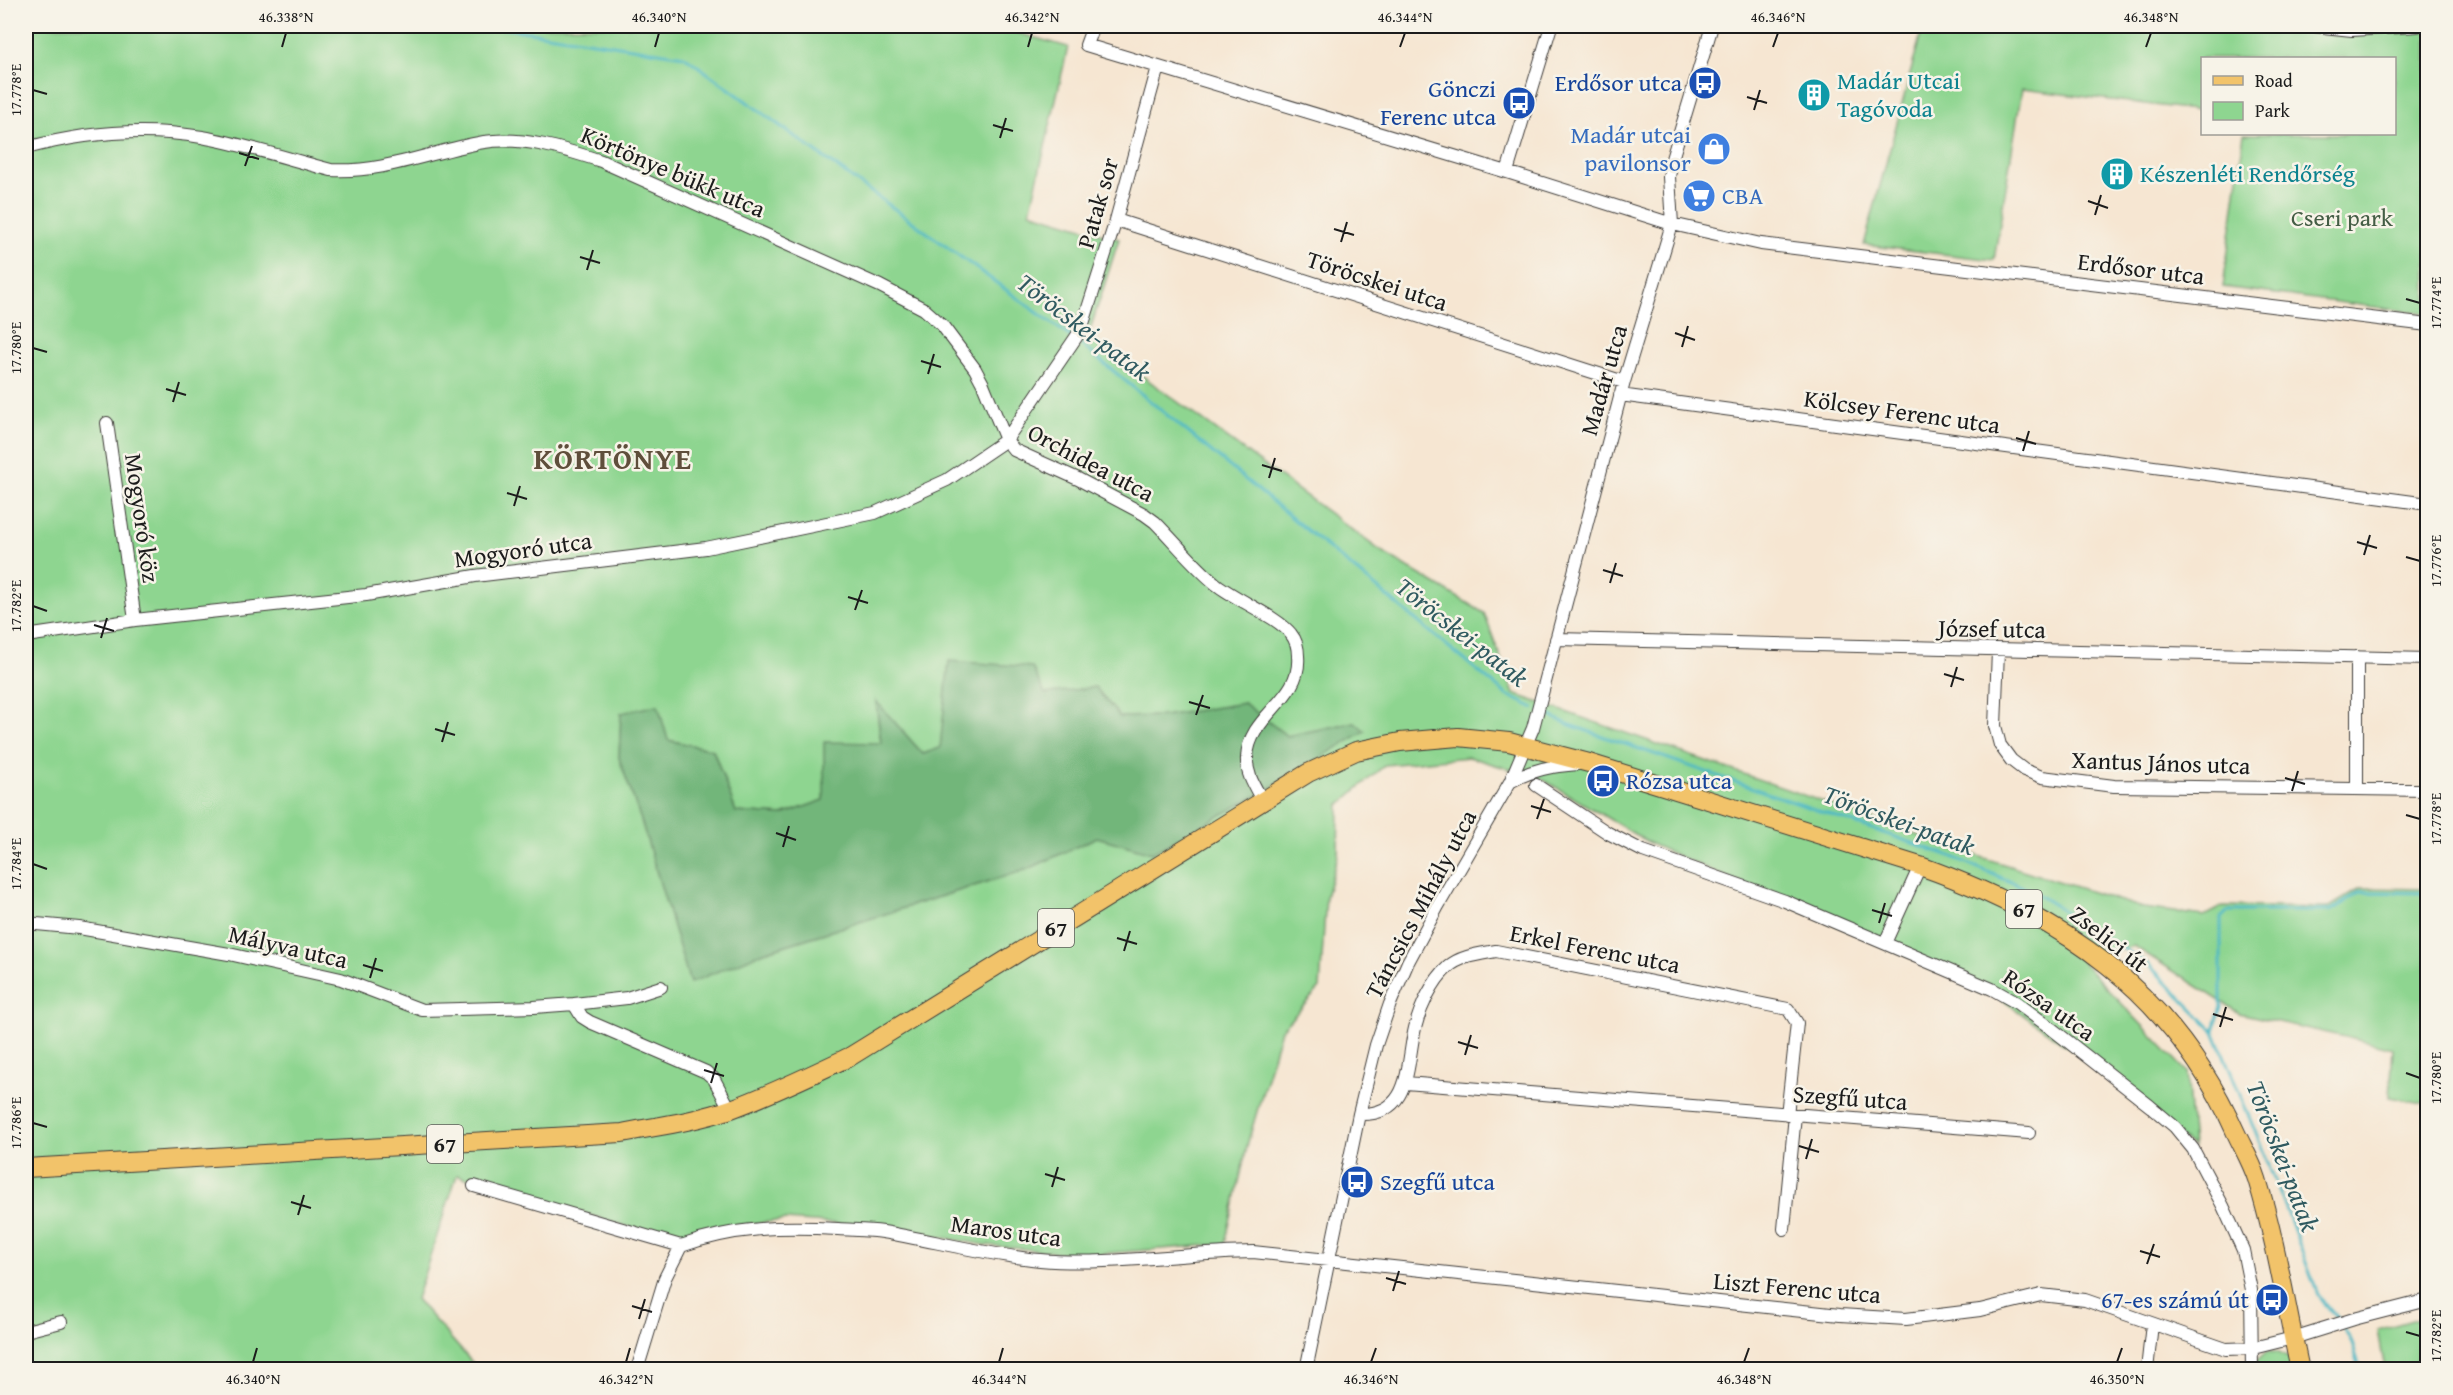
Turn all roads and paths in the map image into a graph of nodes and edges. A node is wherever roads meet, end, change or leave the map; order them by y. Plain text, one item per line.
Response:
1 (1093, 26) edge
2 (1550, 26) edge
3 (1712, 26) edge
4 (2314, 26) edge
5 (2417, 26) edge
6 (1158, 67) junction
7 (26, 148) edge
8 (1508, 172) junction
9 (1116, 220) junction
10 (1672, 224) junction
11 (2427, 325) edge
12 (1069, 347) joint
13 (1624, 382) junction
14 (1620, 395) junction
15 (107, 423) dead end
16 (1006, 440) junction
17 (2427, 504) edge
18 (135, 620) junction
19 (26, 636) edge
20 (1556, 639) junction
21 (1998, 651) junction
22 (2357, 657) junction
23 (2427, 658) edge
24 (1527, 746) junction
25 (1589, 762) junction
26 (1510, 782) junction
27 (1536, 785) dead end
28 (2357, 788) junction
29 (2427, 790) edge
30 (1262, 801) junction
31 (1920, 866) junction
32 (26, 923) edge
33 (1885, 943) junction
34 (661, 987) dead end
35 (574, 1004) junction
36 (1406, 1083) junction
37 (730, 1109) junction
38 (1359, 1114) junction
39 (1791, 1115) junction
40 (2029, 1134) dead end
41 (26, 1168) edge
42 (474, 1186) dead end
43 (1784, 1229) dead end
44 (681, 1246) junction
45 (1328, 1261) junction
46 (2427, 1300) edge
47 (61, 1322) dead end
48 (2152, 1324) junction
49 (26, 1331) edge
50 (2293, 1338) junction
51 (2253, 1348) junction
52 (637, 1370) edge
53 (1306, 1370) edge
54 (2147, 1370) edge
55 (2252, 1370) edge
56 (2300, 1370) edge

1 - 6 street, Erdősor utca
2 - 8 street
3 - 10 street, Madár utca
4 - 5 street
6 - 8 street, Erdősor utca
6 - 9 street, Patak sor
7 - 16 street, Körtönye bükk utca
8 - 10 street, Erdősor utca
9 - 12 street, Patak sor
9 - 13 street, Töröcskei utca
10 - 11 street, Erdősor utca
10 - 13 street, Madár utca
12 - 16 street, Orchidea utca
13 - 14 street, Madár utca
14 - 17 street, Kölcsey Ferenc utca
14 - 20 street, Madár utca
15 - 18 street, Mogyoró köz
16 - 18 street, Mogyoró utca
16 - 30 street, Orchidea utca
18 - 19 street, Mogyoró utca
20 - 21 street, József utca
20 - 24 street, Madár utca
21 - 22 street, József utca
21 - 28 street, Xantus János utca
22 - 23 street, József utca
22 - 28 street
24 - 25 main road, 67
24 - 26 street, Táncsics Mihály utca
24 - 30 main road, 67
25 - 26 street
25 - 31 main road, Zselici út / 67
26 - 38 street, Táncsics Mihály utca
27 - 33 street, Rózsa utca
28 - 29 street, Xantus János utca
30 - 37 main road, 67
31 - 33 street
31 - 50 main road, Zselici út / 67
32 - 35 street, Mályva utca
33 - 51 street, Rózsa utca
34 - 35 street, Mályva utca
35 - 37 street
36 - 38 street
36 - 39 street, Szegfű utca
36 - 39 street, Erkel Ferenc utca
37 - 41 main road, 67
38 - 45 street, Táncsics Mihály utca
39 - 40 street, Szegfű utca
39 - 43 street
42 - 44 street
44 - 45 street, Maros utca
44 - 52 street
45 - 48 street, Liszt Ferenc utca
45 - 53 street, Táncsics Mihály utca
46 - 50 street, Liszt Ferenc utca
47 - 49 street
48 - 51 street, Liszt Ferenc utca
48 - 54 street
50 - 51 street, Liszt Ferenc utca
50 - 56 main road, Zselici út / 67
51 - 55 street, Rózsa utca

